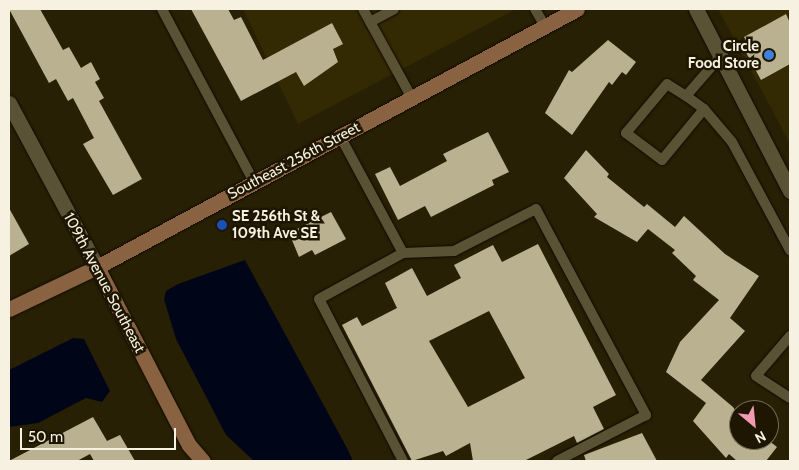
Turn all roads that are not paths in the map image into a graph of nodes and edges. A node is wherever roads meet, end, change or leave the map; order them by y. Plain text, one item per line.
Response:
1 (162, 9) edge
2 (363, 9) edge
3 (394, 9) edge
4 (536, 9) edge
5 (577, 9) edge
6 (696, 9) edge
7 (370, 22) junction
8 (545, 26) junction
9 (720, 56) junction
10 (686, 96) junction
11 (412, 98) junction
12 (9, 103) edge
13 (704, 110) junction
14 (340, 136) junction
15 (254, 182) junction
16 (790, 191) edge
17 (790, 250) edge
18 (403, 253) junction
19 (97, 267) junction
20 (9, 309) edge
21 (790, 336) edge
22 (790, 398) edge
23 (203, 461) edge
24 (403, 461) edge
25 (557, 461) edge

1 - 15 lane
2 - 7 lane
3 - 7 lane
4 - 8 lane
5 - 8 main road, Southeast 256th Street
6 - 9 street
7 - 11 lane
8 - 11 main road, Southeast 256th Street
9 - 10 lane
9 - 16 street
10 - 13 lane
10 - 13 lane
11 - 14 main road, Southeast 256th Street
12 - 19 street, 109th Avenue Southeast
13 - 17 lane
14 - 15 main road, Southeast 256th Street
14 - 18 lane
15 - 19 main road, Southeast 256th Street
18 - 24 lane
18 - 25 lane
19 - 20 main road, Southeast 256th Street
19 - 23 main road, 109th Avenue Southeast
21 - 22 lane

